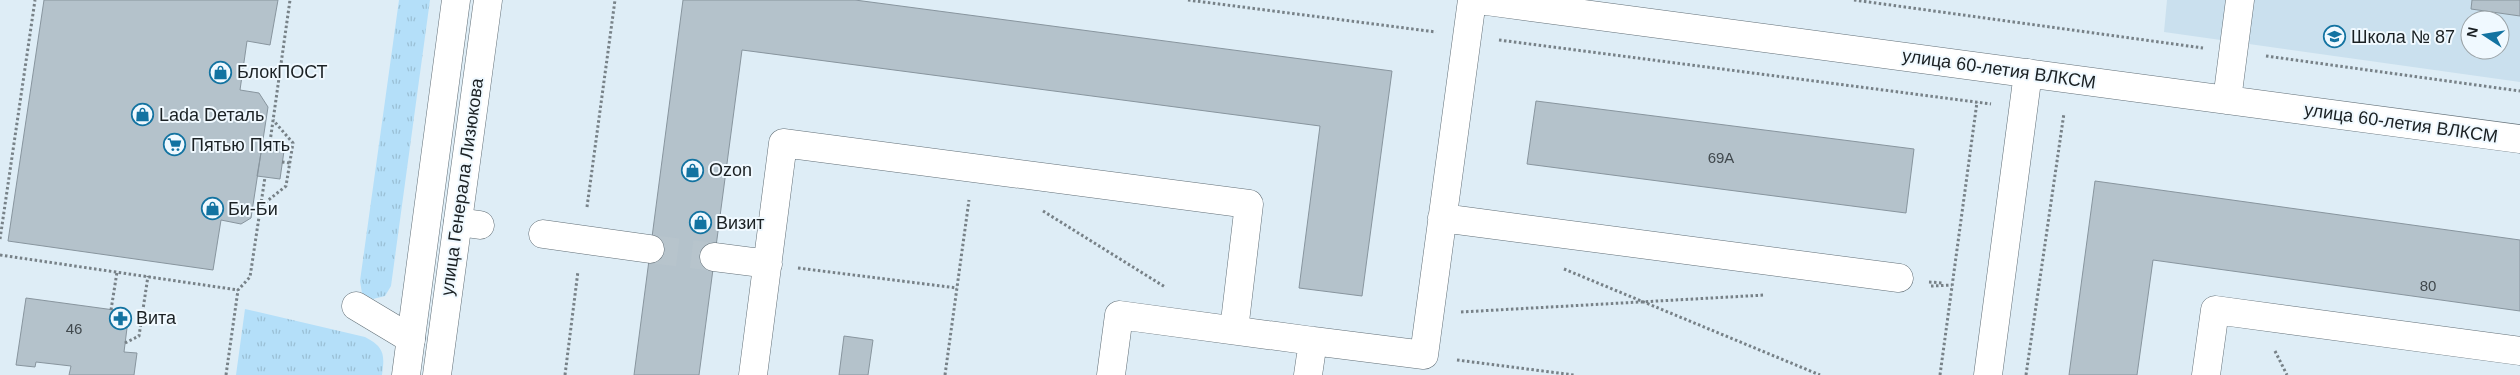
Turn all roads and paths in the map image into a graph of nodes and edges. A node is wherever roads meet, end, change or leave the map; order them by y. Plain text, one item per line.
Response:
1 (35, 0) edge
2 (290, 0) edge
3 (456, 0) edge
4 (488, 0) edge
5 (614, 0) edge
6 (1188, 0) edge
7 (1472, 0) edge
8 (1479, 0) edge
9 (1854, 0) edge
10 (2240, 0) edge
11 (1467, 36) junction
12 (2233, 52) junction
13 (2028, 73) junction
14 (2520, 91) edge
15 (2227, 100) junction
16 (1977, 102) junction
17 (2023, 108) junction
18 (2064, 113) junction
19 (2073, 114) dead end
20 (272, 120) junction
21 (2520, 139) edge
22 (270, 142) dead end
23 (282, 162) dead end
24 (290, 163) junction
25 (974, 168) junction
26 (264, 177) dead end
27 (261, 207) junction
28 (1041, 210) dead end
29 (1442, 218) junction
30 (543, 234) dead end
31 (582, 239) junction
32 (0, 240) edge
33 (650, 248) tunnel mouth
34 (0, 255) edge
35 (714, 257) tunnel mouth
36 (768, 264) junction
37 (1562, 268) dead end
38 (117, 272) junction
39 (148, 276) junction
40 (1911, 282) joint
41 (1952, 285) junction
42 (957, 288) junction
43 (1167, 288) dead end
44 (238, 290) junction
45 (1773, 294) dead end
46 (1644, 302) junction
47 (356, 306) dead end
48 (111, 310) dead end
49 (1429, 314) junction
50 (1234, 330) junction
51 (411, 339) junction
52 (1313, 341) junction
53 (125, 343) dead end
54 (2520, 351) edge
55 (1424, 355) junction
56 (226, 375) edge
57 (406, 375) edge
58 (437, 375) edge
59 (565, 375) edge
60 (753, 375) edge
61 (945, 375) edge
62 (1111, 375) edge
63 (1308, 375) edge
64 (1574, 375) edge
65 (1820, 375) edge
66 (1940, 375) edge
67 (1988, 375) edge
68 (2026, 375) edge
69 (2206, 375) edge

1 - 32 path
2 - 20 path
3 - 51 street, улица Генерала Лизюкова
4 - 58 street, улица Генерала Лизюкова
5 - 31 path
6 - 11 path
7 - 11 street
8 - 13 street, улица 60-летия ВЛКСМ
9 - 12 path
10 - 12 street
11 - 16 path
11 - 29 street
12 - 14 path
12 - 15 street
13 - 15 street, улица 60-летия ВЛКСМ
13 - 17 street
15 - 21 street, улица 60-летия ВЛКСМ
16 - 17 path
16 - 41 path
17 - 18 path
17 - 67 street
18 - 19 path
18 - 68 path
20 - 22 path
20 - 24 path
23 - 24 path
24 - 27 path
25 - 36 street
25 - 42 path
25 - 50 street
26 - 27 path
27 - 44 path
28 - 43 path
29 - 40 street
29 - 49 street
30 - 31 street
31 - 33 street
31 - 59 path
34 - 38 path
35 - 36 street
36 - 42 path
36 - 60 street
37 - 46 path
38 - 39 path
38 - 48 path
39 - 44 path
39 - 53 path
40 - 41 path
41 - 66 path
42 - 61 path
44 - 56 path
45 - 46 path
46 - 49 path
46 - 65 path
47 - 51 street
49 - 55 street
50 - 52 street
50 - 62 street
51 - 57 street, улица Генерала Лизюкова
52 - 55 street
52 - 63 street
54 - 69 street
55 - 64 path

